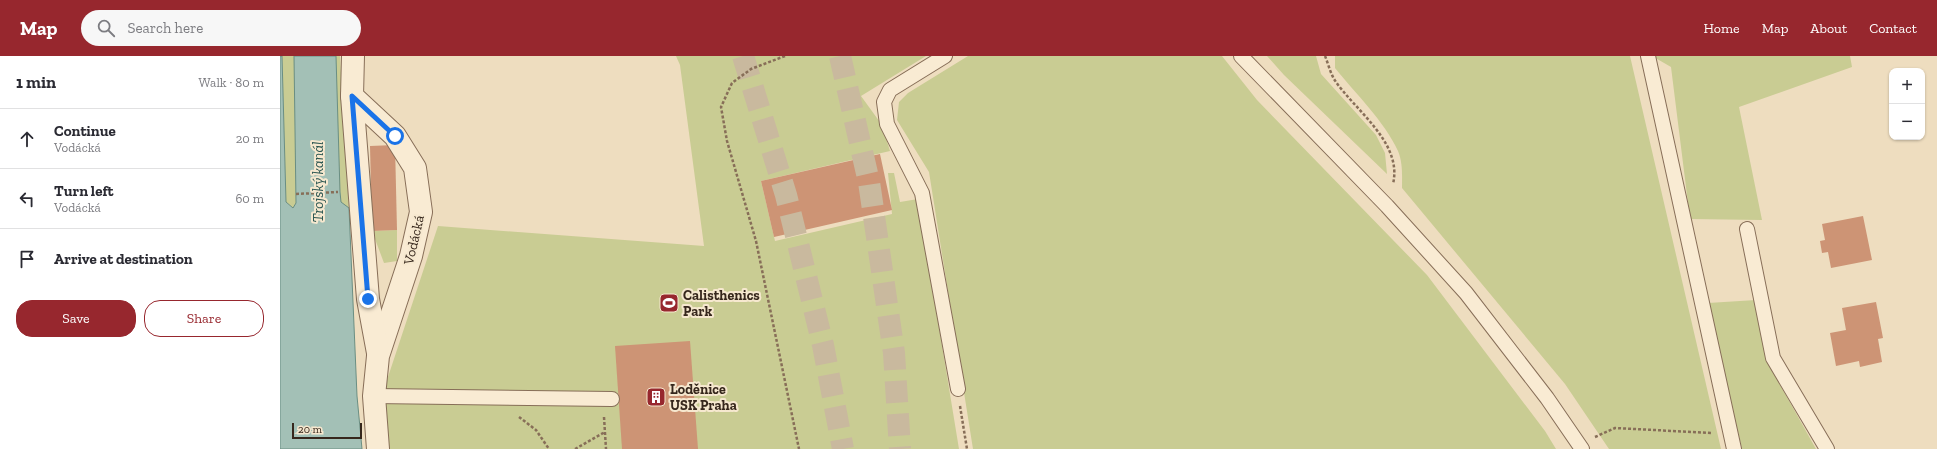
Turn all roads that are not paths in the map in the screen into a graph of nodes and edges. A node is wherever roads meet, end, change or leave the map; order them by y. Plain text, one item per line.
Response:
1 (353, 56) edge
2 (945, 56) edge
3 (1241, 56) edge
4 (1648, 56) edge
5 (352, 96) junction
6 (1747, 229) dead end
7 (378, 356) junction
8 (958, 389) road end
9 (374, 396) junction
10 (607, 398) road end
11 (378, 449) edge
12 (1582, 449) edge
13 (1734, 449) edge
14 (1827, 449) edge

1 - 5 street, Vodácká
2 - 8 lane
3 - 12 lane
4 - 13 lane
5 - 7 street, Vodácká
5 - 7 street, Vodácká
6 - 14 lane
7 - 9 street, Vodácká
9 - 10 lane
9 - 11 street, Vodácká

